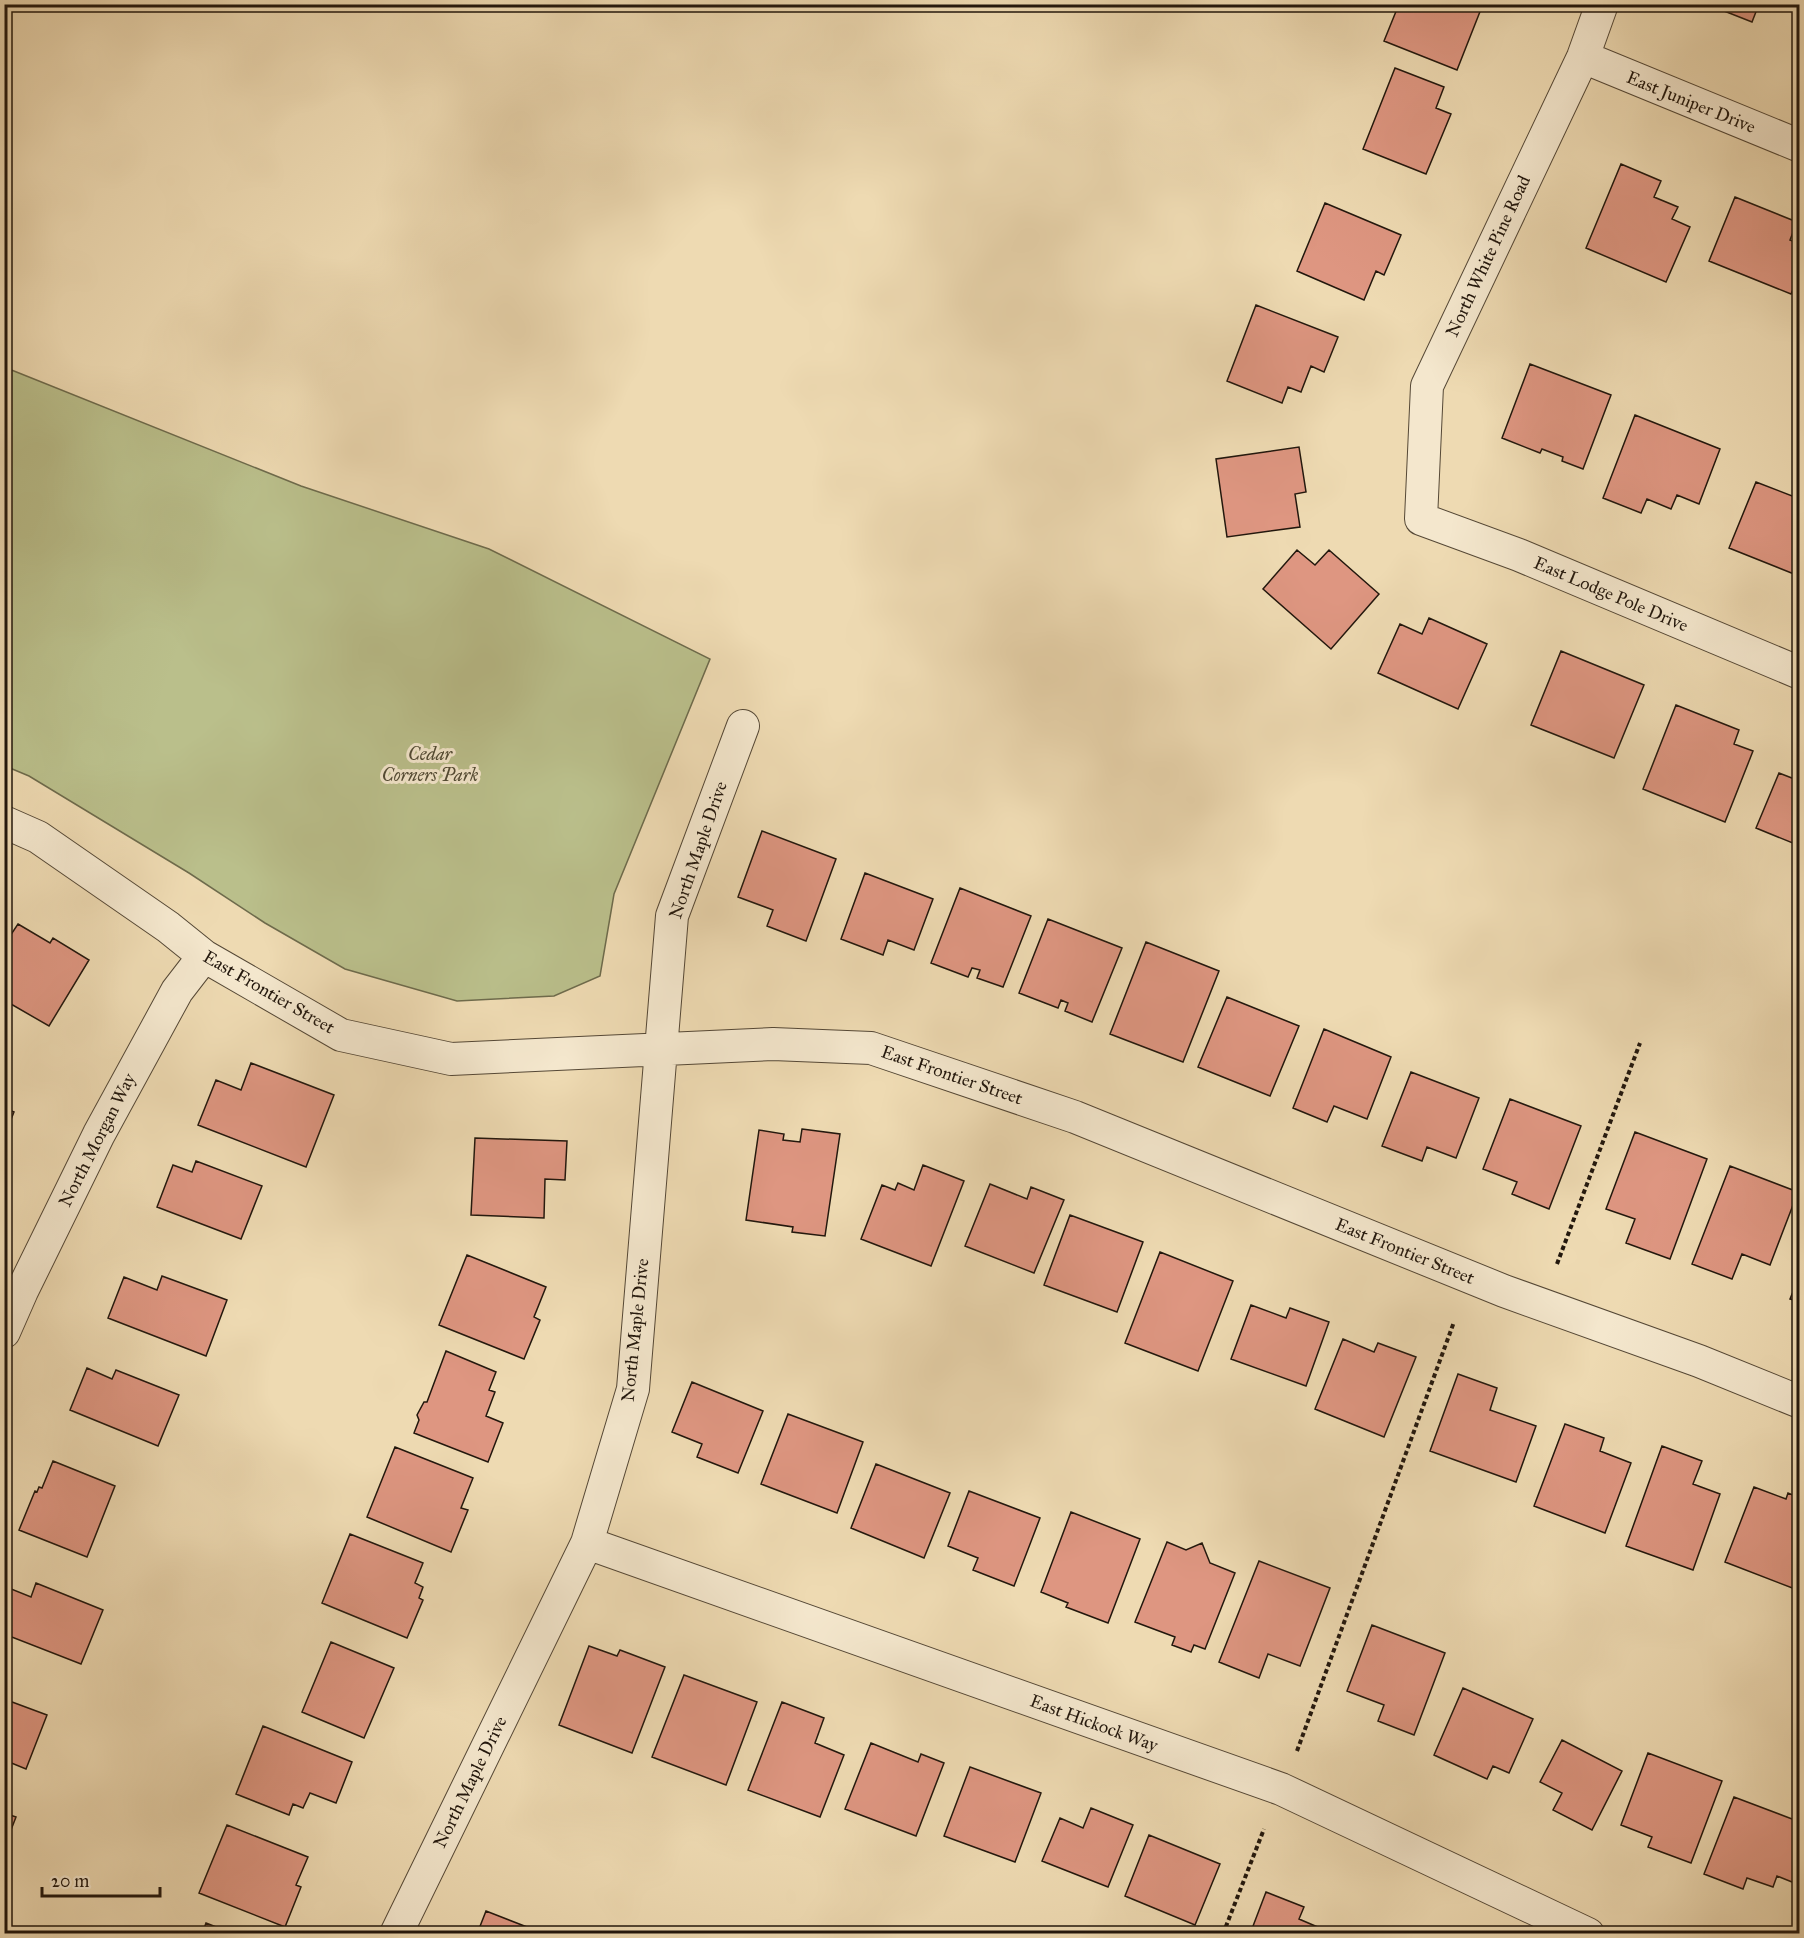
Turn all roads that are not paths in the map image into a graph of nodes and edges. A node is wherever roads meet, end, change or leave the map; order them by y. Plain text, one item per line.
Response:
1 (1602, 4) edge
2 (1583, 57) junction
3 (1800, 146) edge
4 (1421, 519) joint
5 (1800, 673) edge
6 (743, 726) dead end
7 (4, 822) edge
8 (204, 956) junction
9 (660, 1050) junction
10 (13, 1287) edge
11 (4, 1332) edge
12 (1800, 1402) edge
13 (587, 1543) junction
14 (396, 1934) edge
15 (1588, 1934) edge

1 - 2 street, North White Pine Road
2 - 3 street, East Juniper Drive
2 - 4 street, North White Pine Road
4 - 5 street, East Lodge Pole Drive
6 - 9 street, North Maple Drive
7 - 8 street, East Frontier Street
8 - 9 street, East Frontier Street
8 - 10 street, North Morgan Way
9 - 12 street, East Frontier Street
9 - 13 street, North Maple Drive
10 - 11 street, North Morgan Way
13 - 14 street, North Maple Drive
13 - 15 street, East Hickock Way

